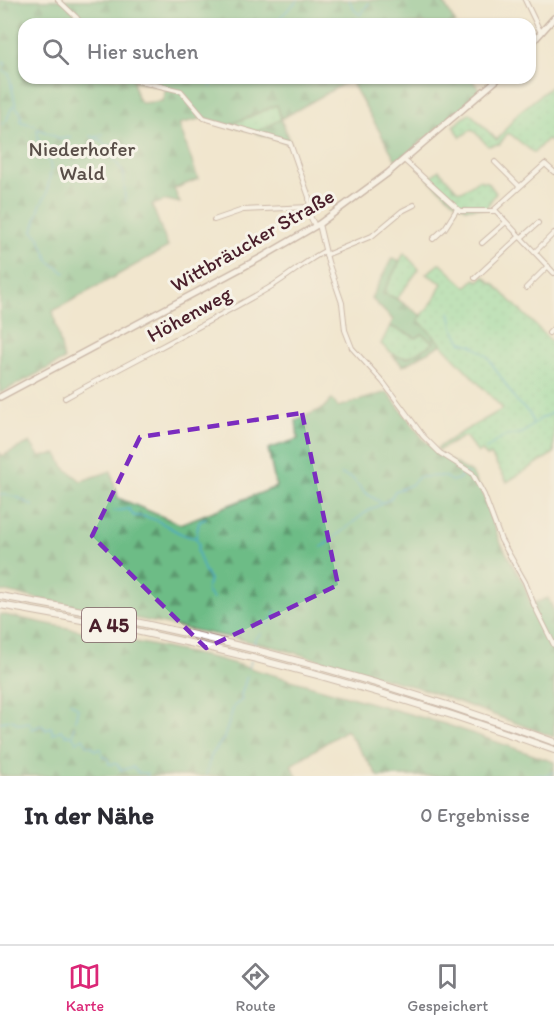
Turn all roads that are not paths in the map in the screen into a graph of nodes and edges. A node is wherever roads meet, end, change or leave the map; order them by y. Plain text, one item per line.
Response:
1 (58, 0) edge
2 (525, 0) edge
3 (77, 18) edge
4 (534, 18) edge
5 (554, 18) edge
6 (536, 23) edge
7 (541, 33) junction
8 (536, 38) edge
9 (150, 84) edge
10 (492, 84) edge
11 (404, 159) junction
12 (495, 162) dead end
13 (554, 172) edge
14 (519, 186) junction
15 (414, 205) dead end
16 (310, 207) junction
17 (457, 209) junction
18 (494, 210) junction
19 (214, 220) dead end
20 (506, 222) junction
21 (538, 223) dead end
22 (317, 225) junction
23 (554, 233) edge
24 (521, 237) junction
25 (433, 239) dead end
26 (482, 243) dead end
27 (535, 252) junction
28 (325, 253) junction
29 (548, 266) junction
30 (554, 273) edge
31 (475, 278) dead end
32 (526, 288) dead end
33 (554, 328) edge
34 (549, 333) dead end
35 (0, 398) edge
36 (65, 398) dead end
37 (0, 596) edge
38 (0, 605) edge
39 (554, 645) edge
40 (526, 736) junction
41 (554, 742) edge
42 (554, 750) edge

1 - 3 street
2 - 4 street
5 - 7 main road
6 - 7 street
7 - 8 main road
9 - 16 street
10 - 11 main road, Wittbräucker Straße
11 - 17 street
11 - 22 main road, Wittbräucker Straße
12 - 14 street
13 - 14 street
14 - 18 street
15 - 28 street, Höhenweg
16 - 19 street
16 - 22 street
17 - 18 street
17 - 25 street
18 - 20 street
20 - 24 street
20 - 26 street
21 - 24 street
22 - 28 street
22 - 35 main road, Wittbräucker Straße
23 - 27 street
24 - 27 street
24 - 31 street
27 - 29 street
28 - 36 street, Höhenweg
28 - 39 street
29 - 30 street
29 - 32 street
33 - 34 street
37 - 40 highway, A 45
38 - 40 highway, A 45
40 - 41 highway, A 45
40 - 42 highway, A 45

